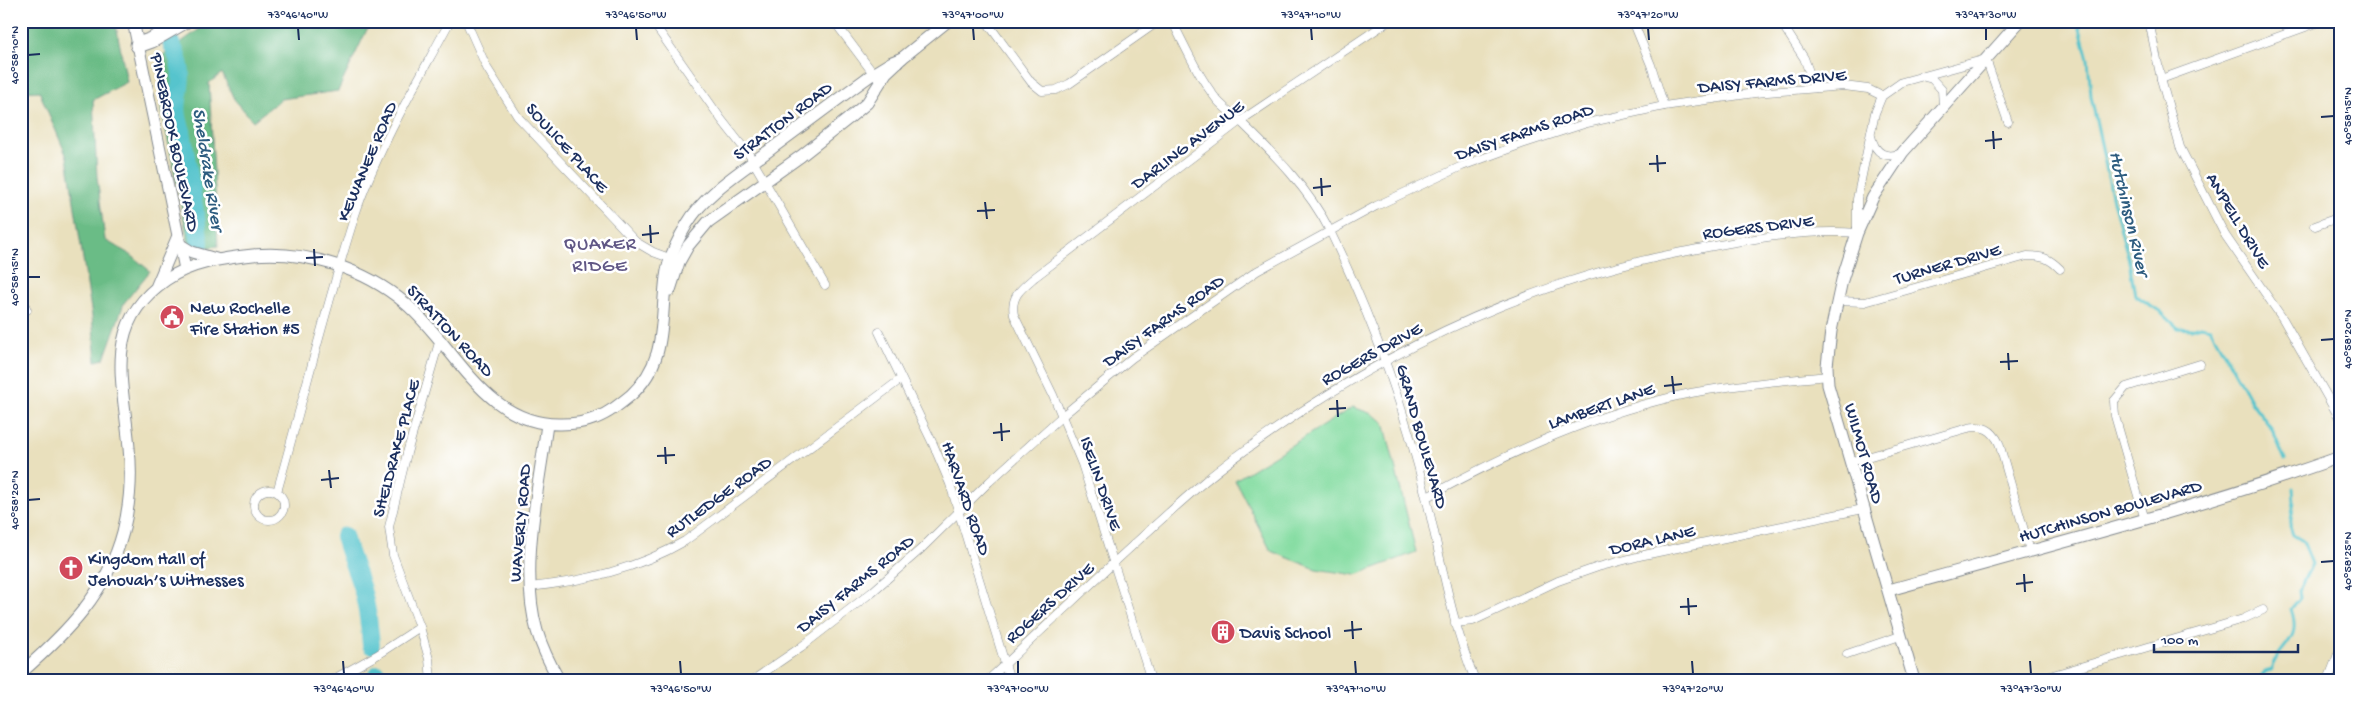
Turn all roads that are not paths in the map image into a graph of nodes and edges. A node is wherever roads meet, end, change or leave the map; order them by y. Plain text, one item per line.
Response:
1 (133, 21) edge
2 (185, 21) edge
3 (450, 21) edge
4 (466, 21) edge
5 (652, 21) edge
6 (834, 21) edge
7 (948, 21) edge
8 (986, 21) edge
9 (1159, 21) edge
10 (1172, 21) edge
11 (1389, 21) edge
12 (1633, 21) edge
13 (1780, 21) edge
14 (2020, 21) edge
15 (2149, 21) edge
16 (2322, 21) edge
17 (138, 45) junction
18 (1986, 59) junction
19 (1921, 76) junction
20 (877, 78) junction
21 (2161, 78) junction
22 (1815, 88) junction
23 (1882, 96) junction
24 (1664, 106) junction
25 (1943, 106) junction
26 (1240, 121) junction
27 (2008, 122) dead end
28 (1870, 134) junction
29 (1903, 152) junction
30 (754, 162) junction
31 (765, 182) junction
32 (2340, 217) edge
33 (2314, 226) dead end
34 (1330, 230) junction
35 (1857, 233) junction
36 (178, 240) junction
37 (220, 260) junction
38 (675, 260) junction
39 (340, 267) junction
40 (2060, 269) dead end
41 (185, 270) junction
42 (825, 285) dead end
43 (156, 287) junction
44 (21, 296) edge
45 (1838, 301) junction
46 (1013, 302) joint
47 (28, 310) dead end
48 (879, 332) dead end
49 (440, 339) junction
50 (1386, 360) junction
51 (2200, 364) dead end
52 (1827, 376) junction
53 (901, 380) junction
54 (1061, 416) junction
55 (2340, 419) edge
56 (547, 424) junction
57 (2340, 457) edge
58 (1850, 462) junction
59 (277, 492) dead end
60 (1426, 497) junction
61 (1863, 509) junction
62 (959, 513) junction
63 (2145, 520) junction
64 (2030, 551) junction
65 (1114, 564) junction
66 (530, 587) junction
67 (1889, 590) junction
68 (2262, 610) dead end
69 (1455, 623) junction
70 (420, 627) junction
71 (1900, 636) junction
72 (2340, 650) edge
73 (1847, 654) dead end
74 (1005, 663) junction
75 (21, 674) edge
76 (332, 680) edge
77 (431, 680) edge
78 (559, 680) edge
79 (753, 680) edge
80 (988, 680) edge
81 (1010, 680) edge
82 (1151, 680) edge
83 (1475, 680) edge
84 (1914, 680) edge
85 (2036, 680) edge
86 (2328, 680) edge

1 - 17 street, PINEBROOK BOULEVARD
2 - 17 highway
3 - 39 street, KEWANEE ROAD
4 - 38 street, SOULICE PLACE
5 - 30 street
6 - 20 street
7 - 20 street, STRATTON ROAD
8 - 9 street
10 - 26 street, GRAND BOULEVARD
11 - 26 street, DARLING AVENUE
12 - 24 street
13 - 22 street
14 - 18 street, WILMOT ROAD
15 - 21 street, ANPELL DRIVE
16 - 21 street
17 - 36 street, PINEBROOK BOULEVARD
18 - 19 street
18 - 25 street, WILMOT ROAD
18 - 27 street
19 - 23 street
19 - 25 street
20 - 30 street, STRATTON ROAD
20 - 31 street, STRATTON ROAD
21 - 55 street, ANPELL DRIVE
22 - 23 street, DAISY FARMS DRIVE
22 - 24 street, DAISY FARMS DRIVE
23 - 28 street, WILMOT ROAD
24 - 34 street, DAISY FARMS ROAD
25 - 29 street, WILMOT ROAD
26 - 34 street, GRAND BOULEVARD
26 - 46 street, DARLING AVENUE
28 - 29 street
28 - 35 street, WILMOT ROAD
29 - 35 street, WILMOT ROAD
30 - 31 street
30 - 38 street, STRATTON ROAD
31 - 38 street, STRATTON ROAD
31 - 42 street
32 - 33 street
34 - 50 street, GRAND BOULEVARD
34 - 54 street, DAISY FARMS ROAD
35 - 45 street, WILMOT ROAD
35 - 50 street, ROGERS DRIVE
36 - 37 street
36 - 41 street, PINEBROOK BOULEVARD
36 - 43 street
37 - 39 street, STRATTON ROAD
37 - 41 street, STRATTON ROAD
38 - 56 street, STRATTON ROAD
39 - 49 street, STRATTON ROAD
39 - 59 street, KEWANEE ROAD
40 - 45 street, TURNER DRIVE
41 - 43 street, STRATTON ROAD
43 - 75 street, STRATTON ROAD
44 - 47 street
45 - 52 street, WILMOT ROAD
46 - 54 street, ISELIN DRIVE
48 - 53 street, HARVARD ROAD
49 - 56 street, STRATTON ROAD
49 - 70 street, SHELDRAKE PLACE
50 - 60 street, GRAND BOULEVARD
50 - 65 street, ROGERS DRIVE
51 - 63 street
52 - 58 street, WILMOT ROAD
52 - 60 street, LAMBERT LANE
53 - 62 street, HARVARD ROAD
53 - 66 street, RUTLEDGE ROAD
54 - 62 street, DAISY FARMS ROAD
54 - 65 street, ISELIN DRIVE
56 - 66 street, WAVERLY ROAD
57 - 63 street, HUTCHINSON BOULEVARD
58 - 61 street, WILMOT ROAD
58 - 64 street
60 - 69 street, GRAND BOULEVARD
61 - 67 street, WILMOT ROAD
61 - 69 street, DORA LANE
62 - 74 street, HARVARD ROAD
62 - 79 street, DAISY FARMS ROAD
63 - 64 street, HUTCHINSON BOULEVARD
64 - 67 street, HUTCHINSON BOULEVARD
65 - 74 street, ROGERS DRIVE
65 - 82 street, ISELIN DRIVE
66 - 78 street, WAVERLY ROAD
67 - 71 street, WILMOT ROAD
68 - 85 street
69 - 83 street, GRAND BOULEVARD
70 - 76 street
70 - 77 street, SHELDRAKE PLACE
71 - 73 street
71 - 84 street, WILMOT ROAD
72 - 86 street
74 - 80 street, ROGERS DRIVE
74 - 81 street, HARVARD ROAD

